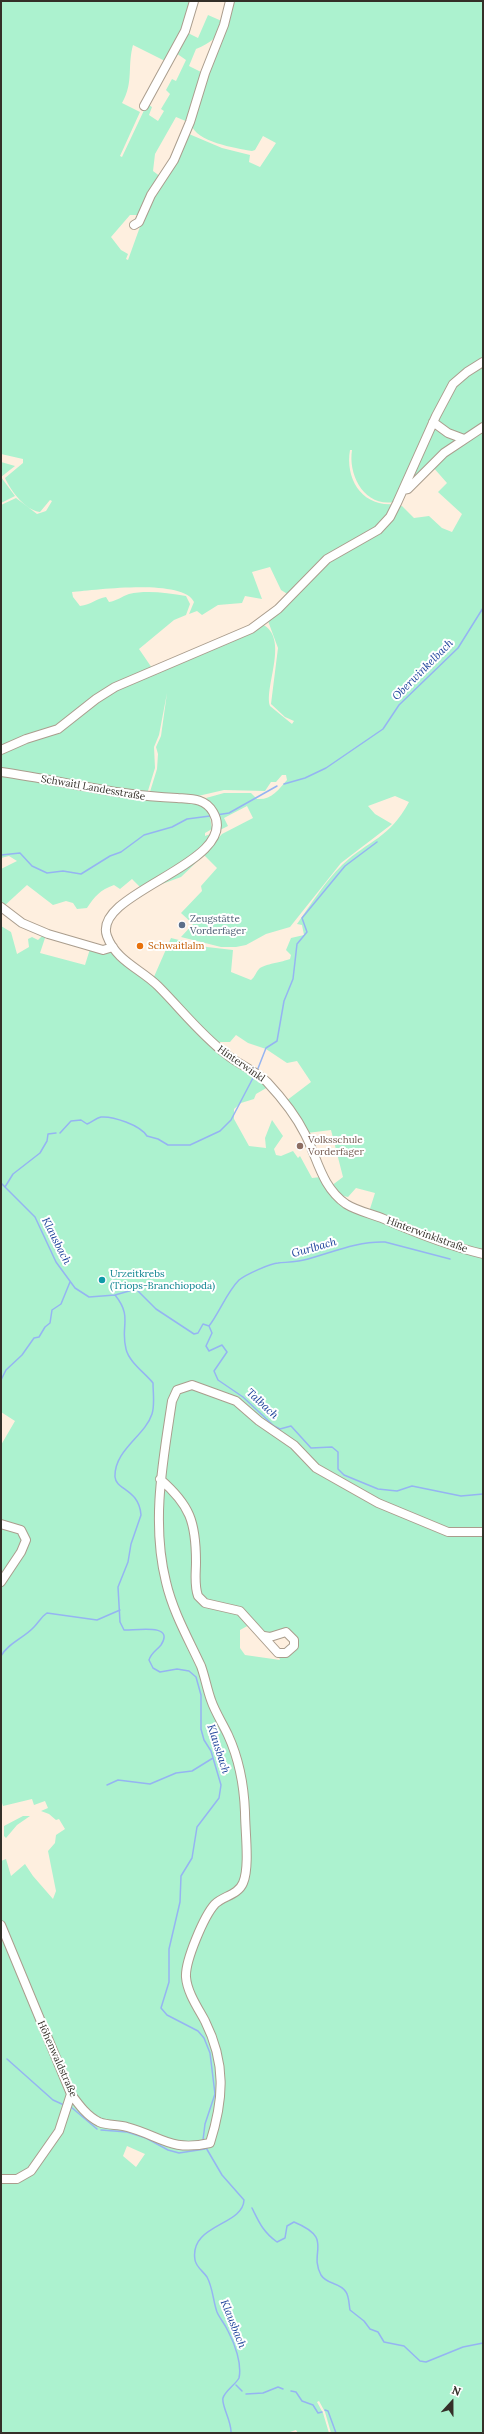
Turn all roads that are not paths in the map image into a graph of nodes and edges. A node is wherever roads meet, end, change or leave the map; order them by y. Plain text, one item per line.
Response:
1 (194, 1) edge
2 (230, 1) edge
3 (144, 106) dead end
4 (134, 225) dead end
5 (483, 362) edge
6 (433, 422) junction
7 (483, 427) edge
8 (464, 439) junction
9 (403, 490) junction
10 (1, 750) edge
11 (1, 772) edge
12 (1, 907) edge
13 (109, 918) joint
14 (113, 947) junction
15 (372, 1214) joint
16 (483, 1254) edge
17 (160, 1479) junction
18 (1, 1524) edge
19 (483, 1532) edge
20 (1, 1582) edge
21 (264, 1636) dead end
22 (1, 1926) edge
23 (71, 2094) junction
24 (1, 2179) edge

1 - 3 street
2 - 4 street
5 - 6 street
6 - 8 street
6 - 9 street
7 - 8 street
8 - 9 street
9 - 10 street
11 - 13 street, Schwaitl Landesstraße
12 - 14 street
13 - 14 street, Hinterwinkl
14 - 15 street, Hinterwinkl
15 - 16 street, Hinterwinklstraße
17 - 19 street
17 - 21 street
17 - 23 street, Höhenwaldstraße
18 - 20 street
22 - 23 street, Höhenwaldstraße
23 - 24 street

